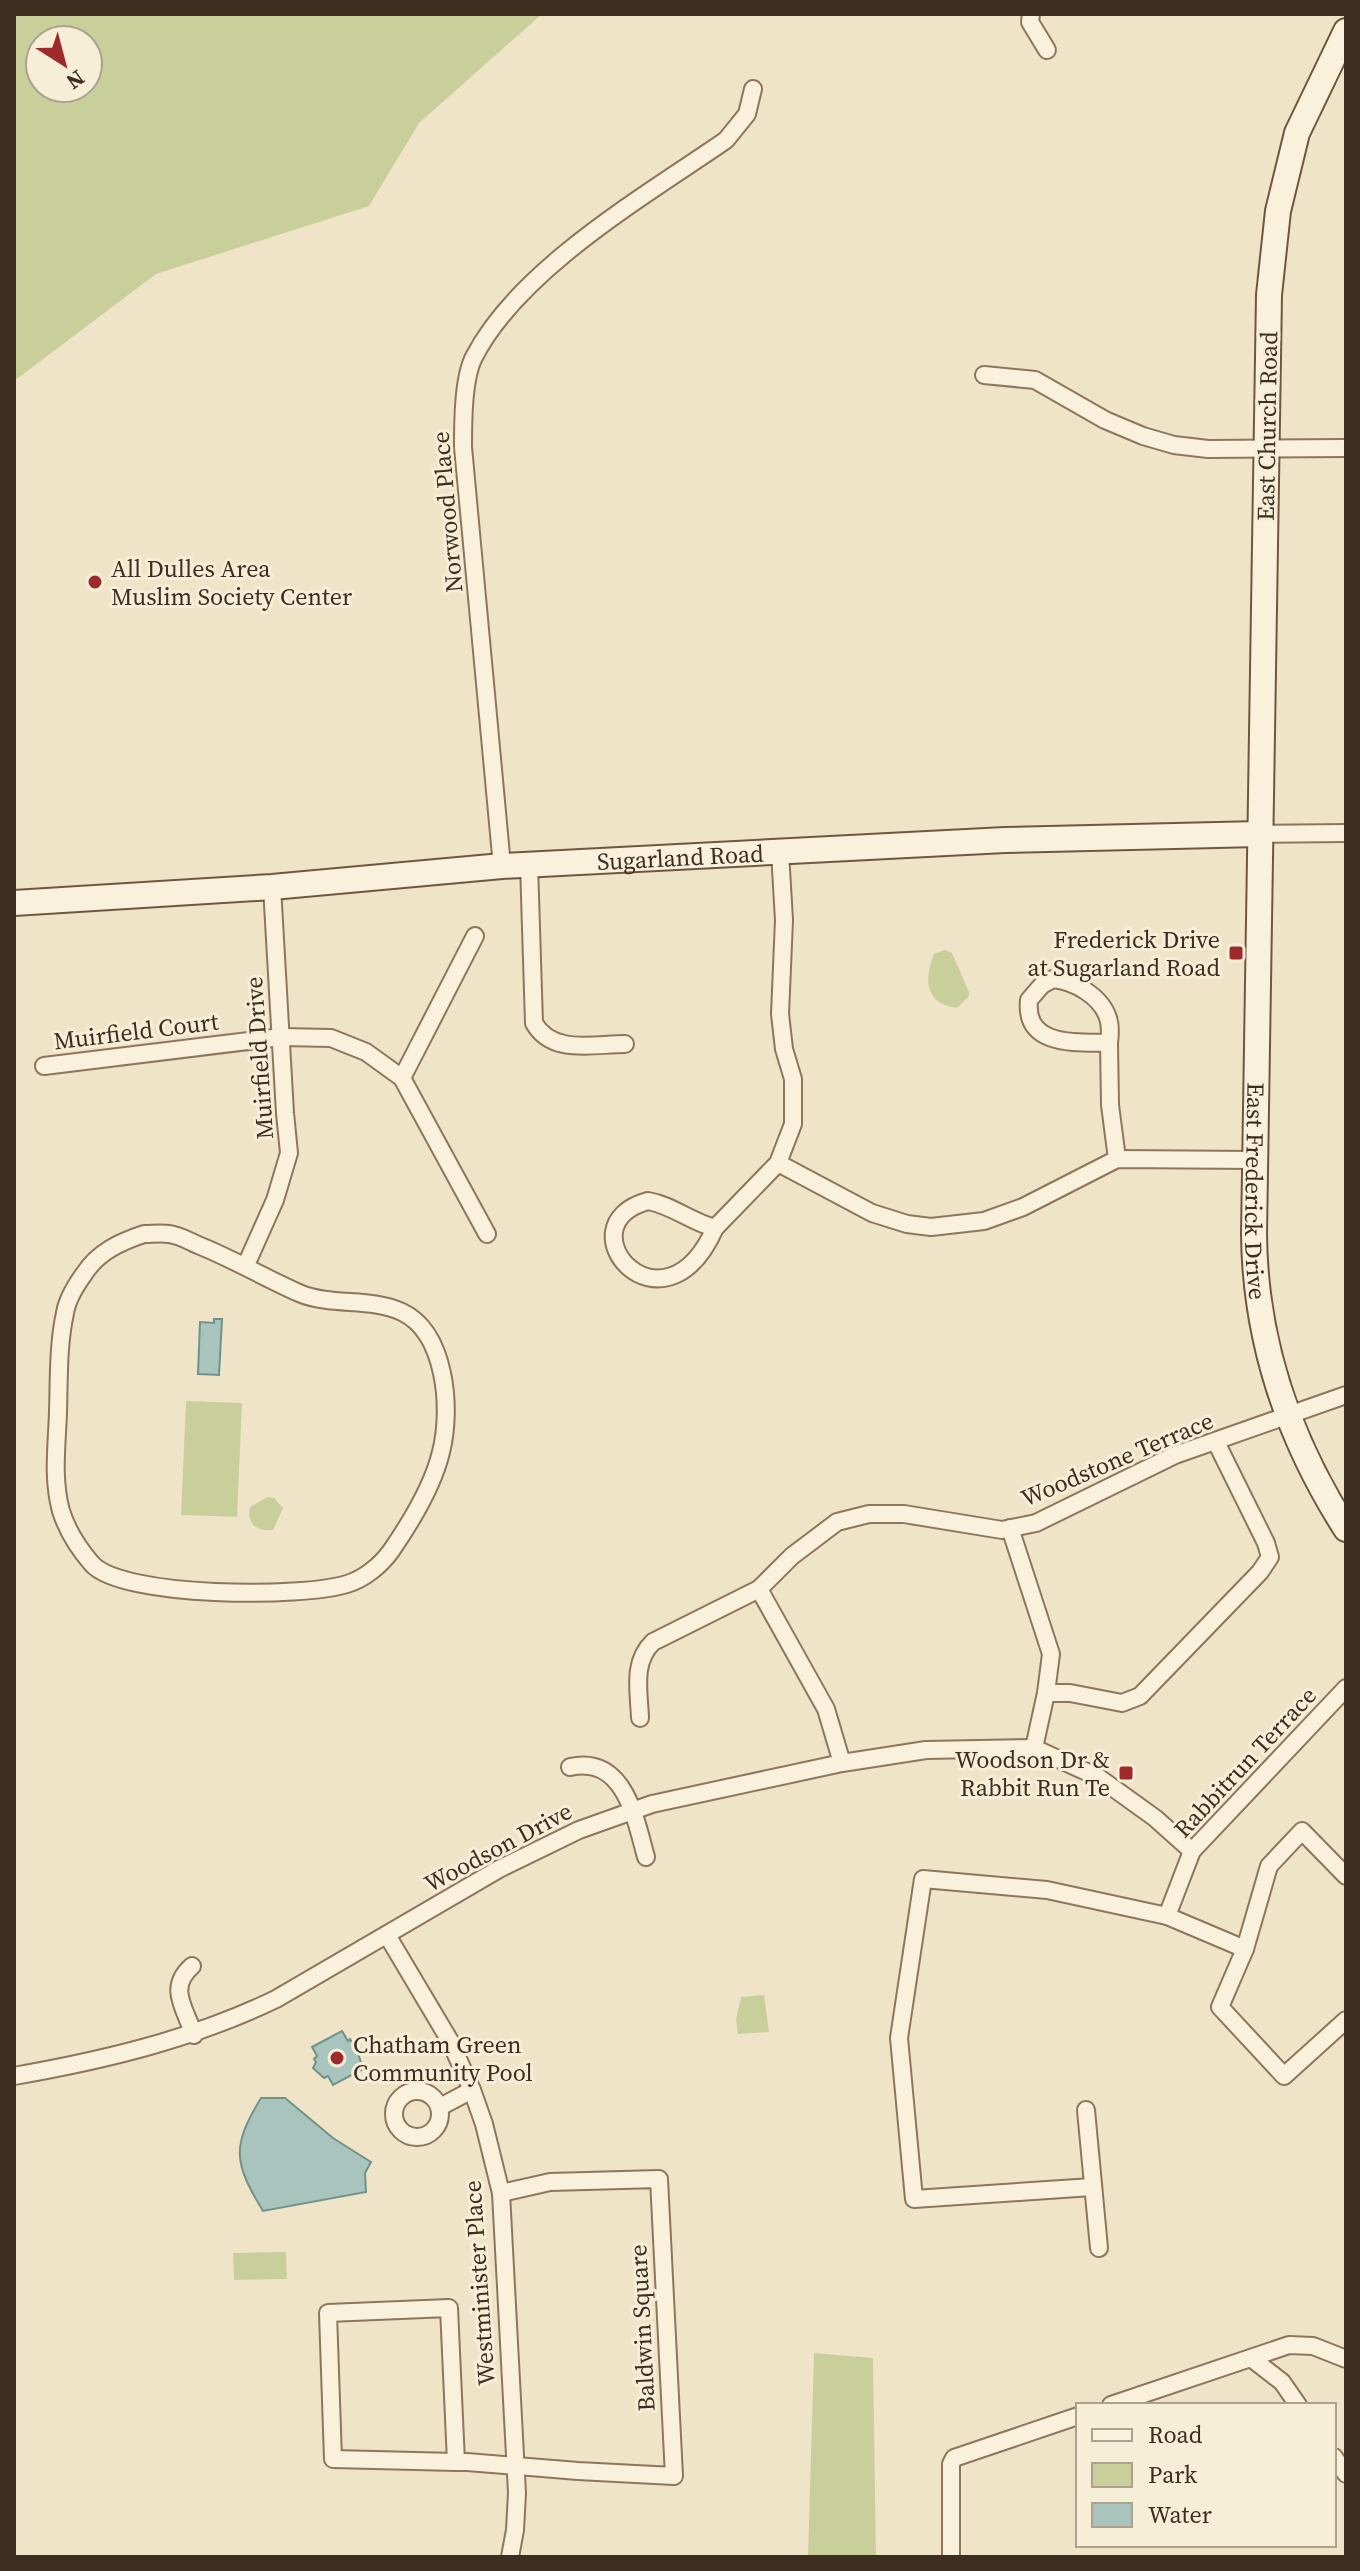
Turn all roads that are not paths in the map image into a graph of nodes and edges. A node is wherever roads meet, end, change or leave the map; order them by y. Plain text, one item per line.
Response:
1 (1031, 14) edge
2 (1346, 31) edge
3 (1047, 50) dead end
4 (753, 89) dead end
5 (984, 375) dead end
6 (1346, 448) edge
7 (1268, 449) junction
8 (1346, 833) edge
9 (1259, 834) junction
10 (780, 852) junction
11 (529, 864) junction
12 (502, 866) junction
13 (272, 887) junction
14 (14, 903) edge
15 (475, 936) dead end
16 (281, 1037) junction
17 (1109, 1043) junction
18 (625, 1044) dead end
19 (44, 1066) dead end
20 (402, 1078) junction
21 (1117, 1159) junction
22 (1255, 1160) junction
23 (778, 1163) junction
24 (715, 1228) junction
25 (487, 1234) dead end
26 (246, 1265) junction
27 (1346, 1395) edge
28 (1287, 1415) junction
29 (1216, 1442) junction
30 (1010, 1528) junction
31 (1346, 1529) edge
32 (759, 1589) junction
33 (1346, 1688) edge
34 (1046, 1693) junction
35 (640, 1718) dead end
36 (1034, 1748) junction
37 (842, 1763) junction
38 (570, 1767) dead end
39 (633, 1810) junction
40 (1192, 1851) junction
41 (646, 1857) dead end
42 (1346, 1876) edge
43 (1167, 1916) junction
44 (387, 1935) junction
45 (1245, 1949) junction
46 (192, 1966) dead end
47 (1346, 2020) edge
48 (194, 2035) junction
49 (14, 2076) edge
50 (472, 2090) junction
51 (440, 2107) dead end
52 (1086, 2110) dead end
53 (1092, 2187) junction
54 (501, 2193) junction
55 (1099, 2248) dead end
56 (1251, 2358) junction
57 (1346, 2359) edge
58 (1117, 2403) edge
59 (1297, 2403) edge
60 (1076, 2417) edge
61 (456, 2462) junction
62 (515, 2466) junction
63 (510, 2557) edge
64 (951, 2557) edge

1 - 3 street
2 - 7 street, East Church Road
4 - 12 street, Norwood Place
5 - 7 street
6 - 7 street
7 - 9 street, East Church Road
8 - 9 street, Sugarland Road
9 - 10 street, Sugarland Road
9 - 22 street, East Frederick Drive
10 - 11 street, Sugarland Road
10 - 23 street
11 - 12 street, Sugarland Road
11 - 18 street
12 - 13 street, Sugarland Road
13 - 14 street, Sugarland Road
13 - 16 street, Muirfield Drive
15 - 20 street
16 - 19 street, Muirfield Court
16 - 20 street, Muirfield Court
16 - 26 street, Muirfield Drive
17 - 17 street
17 - 21 street
20 - 25 street
21 - 22 street
21 - 23 street
22 - 28 street, East Frederick Drive
23 - 24 street
24 - 24 street
26 - 26 street
27 - 28 street, Woodstone Terrace
28 - 29 street, Woodstone Terrace
28 - 31 street, East Frederick Drive
29 - 30 street, Woodstone Terrace
29 - 34 street
30 - 32 street, Woodstone Terrace
30 - 34 street
32 - 35 street, Woodstone Terrace
32 - 37 street
33 - 40 street, Rabbitrun Terrace
34 - 36 street
36 - 37 street, Woodson Drive
36 - 40 street, Woodson Drive
37 - 39 street, Woodson Drive
38 - 39 street
39 - 41 street
39 - 44 street, Woodson Drive
40 - 43 street, Rabbitrun Terrace
42 - 45 street
43 - 45 street
43 - 53 street
44 - 48 street, Woodson Drive
44 - 50 street, Westminister Place
45 - 47 street
46 - 48 street
48 - 49 street, Woodson Drive
50 - 51 street
50 - 54 street, Westminister Place
52 - 53 street
53 - 55 street
54 - 62 street, Westminister Place
54 - 62 street, Baldwin Square
56 - 57 street
56 - 58 street
56 - 59 street
60 - 64 street
61 - 61 street
61 - 62 street
62 - 63 street, Westminister Place

